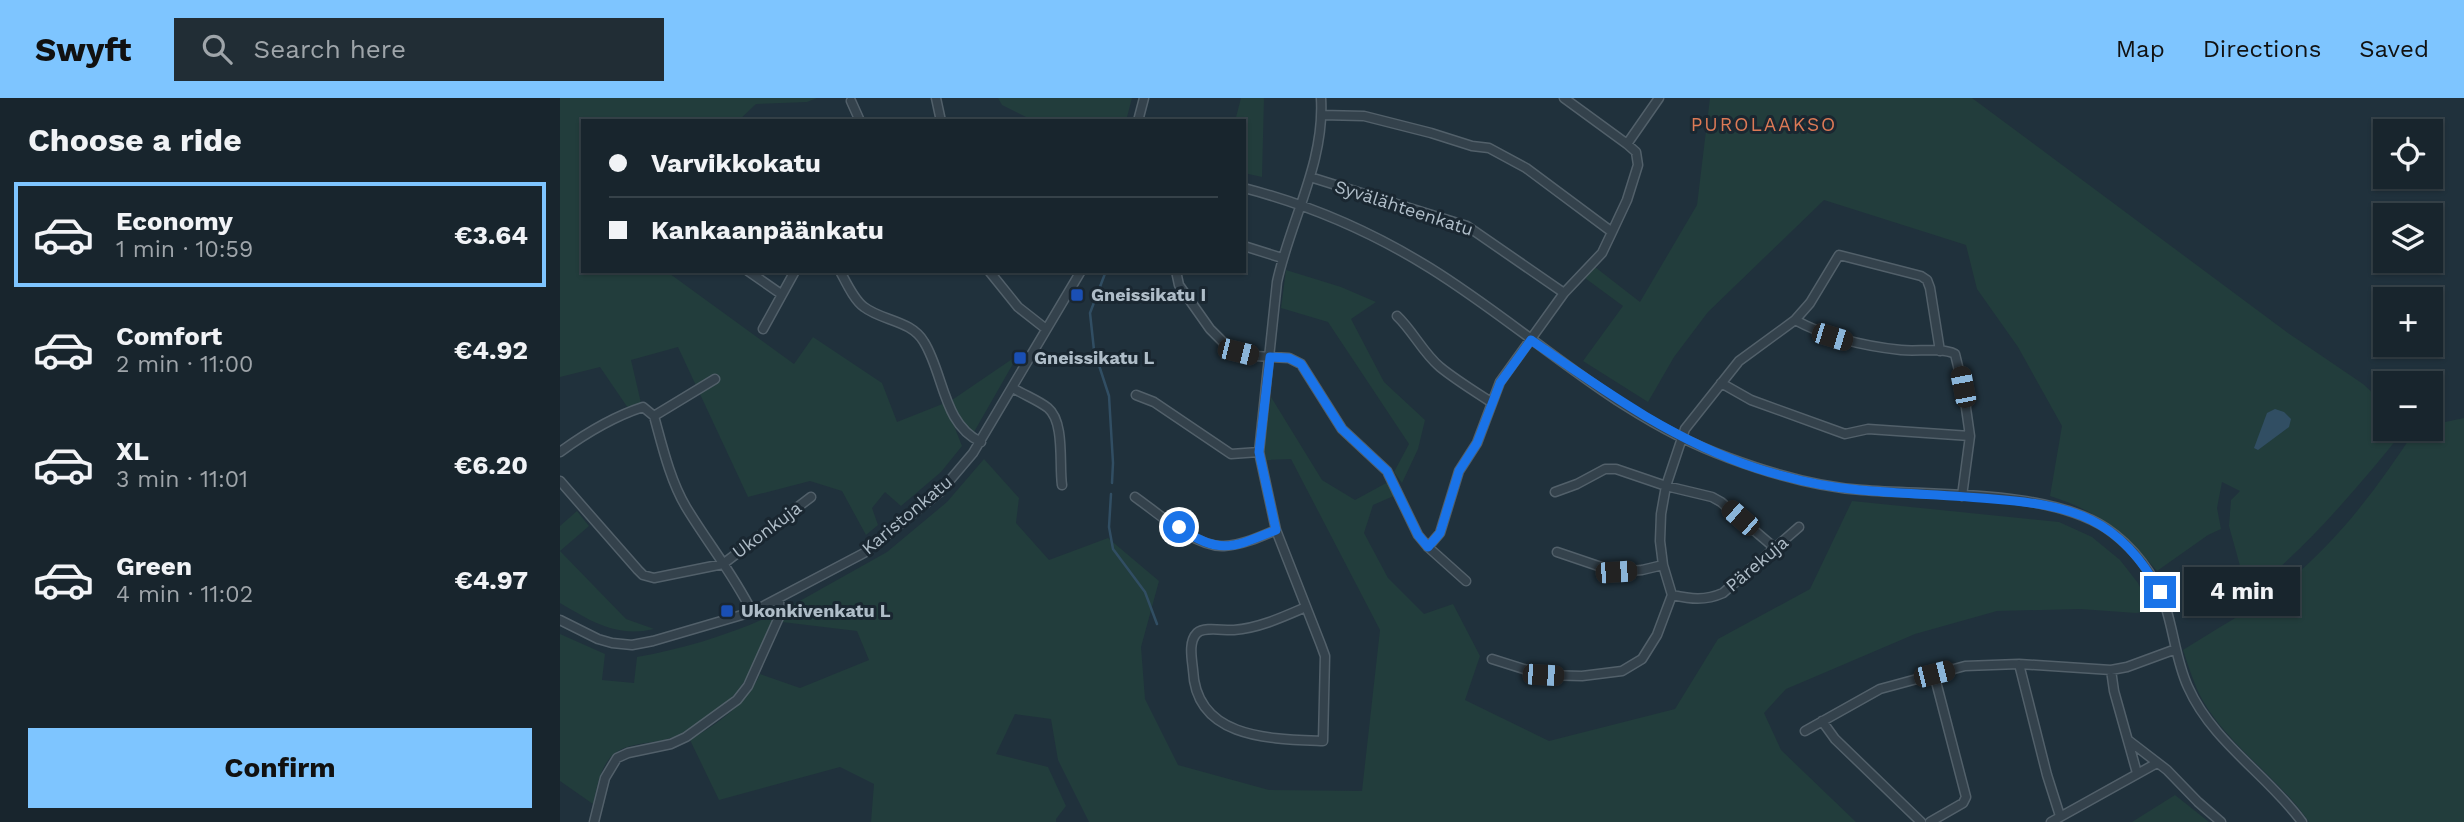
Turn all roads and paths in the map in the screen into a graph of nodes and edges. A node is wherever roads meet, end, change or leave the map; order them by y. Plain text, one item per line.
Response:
1 (936, 98) edge
2 (1144, 98) edge
3 (1321, 98) edge
4 (1564, 98) edge
5 (1659, 98) edge
6 (851, 101) dead end
7 (1322, 115) junction
8 (859, 119) edge
9 (941, 119) edge
10 (1139, 119) edge
11 (1627, 144) junction
12 (1310, 177) junction
13 (1246, 189) edge
14 (1301, 204) junction
15 (1612, 232) junction
16 (1246, 247) edge
17 (1282, 258) junction
18 (751, 273) edge
19 (794, 273) edge
20 (841, 273) edge
21 (991, 273) edge
22 (1080, 273) edge
23 (1177, 273) edge
24 (1564, 293) junction
25 (781, 294) junction
26 (1397, 316) dead end
27 (1795, 320) junction
28 (763, 329) dead end
29 (1046, 330) junction
30 (1531, 340) junction
31 (1940, 351) junction
32 (1270, 357) junction
33 (715, 379) dead end
34 (1721, 383) junction
35 (1013, 388) junction
36 (1136, 395) dead end
37 (1491, 402) junction
38 (653, 416) junction
39 (1970, 436) junction
40 (1682, 438) junction
41 (981, 442) junction
42 (560, 452) edge
43 (1259, 452) junction
44 (560, 481) edge
45 (1062, 485) dead end
46 (1666, 486) junction
47 (1555, 492) dead end
48 (1962, 496) junction
49 (811, 497) dead end
50 (1135, 497) dead end
51 (1799, 527) dead end
52 (1276, 530) junction
53 (1428, 547) junction
54 (1776, 549) junction
55 (1557, 552) dead end
56 (723, 564) junction
57 (1663, 565) junction
58 (1466, 581) dead end
59 (1672, 595) junction
60 (779, 599) junction
61 (1306, 607) junction
62 (752, 612) junction
63 (560, 620) edge
64 (2176, 649) junction
65 (1492, 660) dead end
66 (2019, 664) junction
67 (2111, 670) junction
68 (1934, 674) junction
69 (1822, 721) junction
70 (1805, 731) dead end
71 (2128, 740) junction
72 (2158, 762) junction
73 (2137, 773) junction
74 (2060, 816) junction
75 (594, 822) edge
76 (1921, 822) edge
77 (1930, 822) edge
78 (2051, 822) edge
79 (2221, 822) edge
80 (2302, 822) edge

1 - 9 street
2 - 10 street
3 - 7 street
4 - 11 street
5 - 11 street
6 - 8 street
7 - 12 street
7 - 15 street
11 - 15 street
12 - 14 street
12 - 24 street, Syvälähteenkatu
13 - 14 street
14 - 17 street
14 - 30 street
15 - 24 street
16 - 17 street
17 - 32 street
18 - 25 street
19 - 25 street
20 - 41 street
21 - 29 street
22 - 29 street, Karistonkatu
23 - 32 street
24 - 30 street
25 - 28 street
26 - 37 street
27 - 31 street
27 - 31 street
27 - 34 street
29 - 35 street, Karistonkatu
30 - 37 street
30 - 40 street
31 - 39 street
32 - 43 street
32 - 53 street
33 - 38 street
34 - 39 street
34 - 40 street
35 - 41 street, Karistonkatu
35 - 45 street
36 - 43 street
37 - 53 street
38 - 42 street
38 - 56 street
39 - 48 street
40 - 46 street
40 - 48 street
41 - 60 street, Karistonkatu
43 - 52 street
44 - 56 street
46 - 47 street
46 - 54 street
46 - 57 street
48 - 64 street
49 - 56 street, Ukonkuja
50 - 52 street
51 - 54 street, Pärekuja
52 - 61 street
53 - 58 street
54 - 59 street, Pärekuja
55 - 57 street
56 - 62 street
57 - 59 street
59 - 65 street
60 - 62 street, Karistonkatu
60 - 75 street
61 - 61 street
62 - 63 street, Karistonkatu
64 - 67 street
64 - 80 street
66 - 67 street
66 - 68 street
66 - 74 street
67 - 71 street
68 - 69 street
68 - 77 street
69 - 70 street
69 - 76 street
71 - 72 street
71 - 73 street
72 - 73 street
72 - 79 street
73 - 74 street
74 - 78 street

